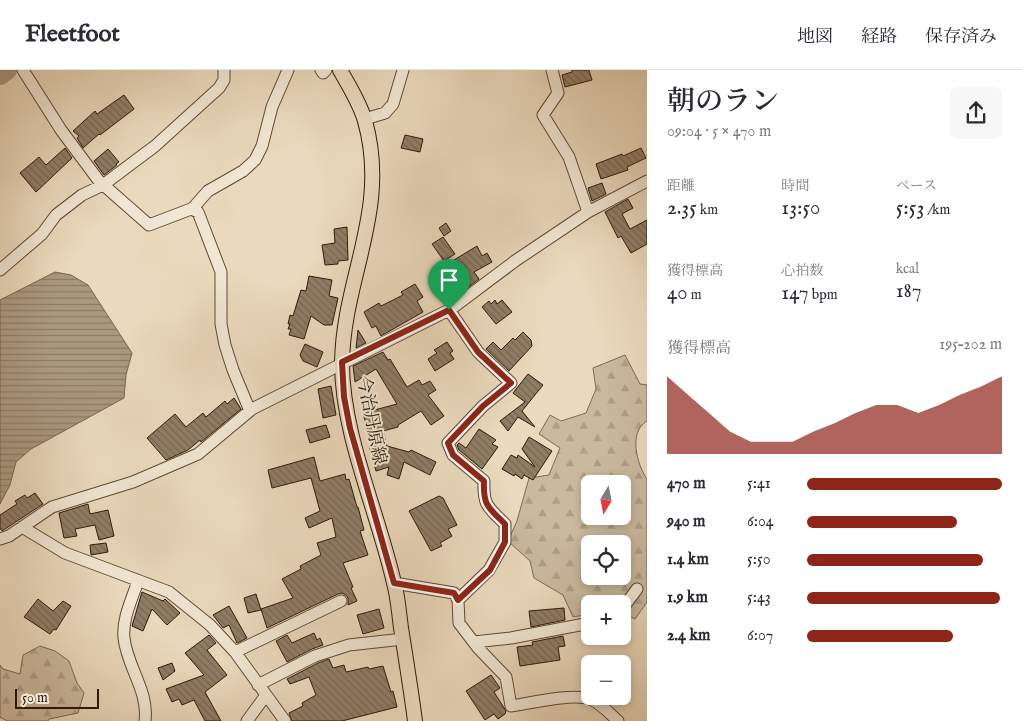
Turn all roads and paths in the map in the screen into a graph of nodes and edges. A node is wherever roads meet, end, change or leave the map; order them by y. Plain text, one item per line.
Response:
1 (23, 70) edge
2 (224, 70) edge
3 (288, 70) edge
4 (321, 70) edge
5 (326, 70) edge
6 (340, 70) edge
7 (403, 70) edge
8 (552, 70) edge
9 (365, 120) junction
10 (647, 180) edge
11 (103, 185) junction
12 (192, 209) junction
13 (588, 212) junction
14 (0, 270) edge
15 (449, 310) junction
16 (342, 362) junction
17 (250, 411) junction
18 (22, 527) junction
19 (0, 539) edge
20 (138, 581) junction
21 (394, 583) junction
22 (638, 589) dead end
23 (631, 598) edge
24 (458, 600) junction
25 (341, 601) dead end
26 (581, 624) edge
27 (403, 639) junction
28 (474, 642) junction
29 (235, 652) junction
30 (258, 685) junction
31 (266, 695) junction
32 (145, 721) edge
33 (247, 721) edge
34 (286, 721) edge
35 (416, 721) edge
36 (618, 721) edge

1 - 11 street
2 - 11 street
3 - 12 street
4 - 5 street
6 - 9 main road, 今治丹原線
7 - 9 street
8 - 13 street
9 - 16 main road, 今治丹原線
10 - 13 street
11 - 12 street
11 - 14 street
12 - 17 street
13 - 15 street
15 - 16 street
15 - 24 street
16 - 17 street
16 - 21 main road, 今治丹原線
17 - 18 street
18 - 19 street
18 - 20 street
20 - 29 street
20 - 32 street
21 - 24 street
21 - 27 main road, 今治丹原線
22 - 23 street
24 - 28 street
25 - 29 street
26 - 28 street
27 - 30 street
27 - 35 main road, 今治丹原線
28 - 36 street
29 - 30 street
30 - 31 street
31 - 33 street
31 - 34 street

